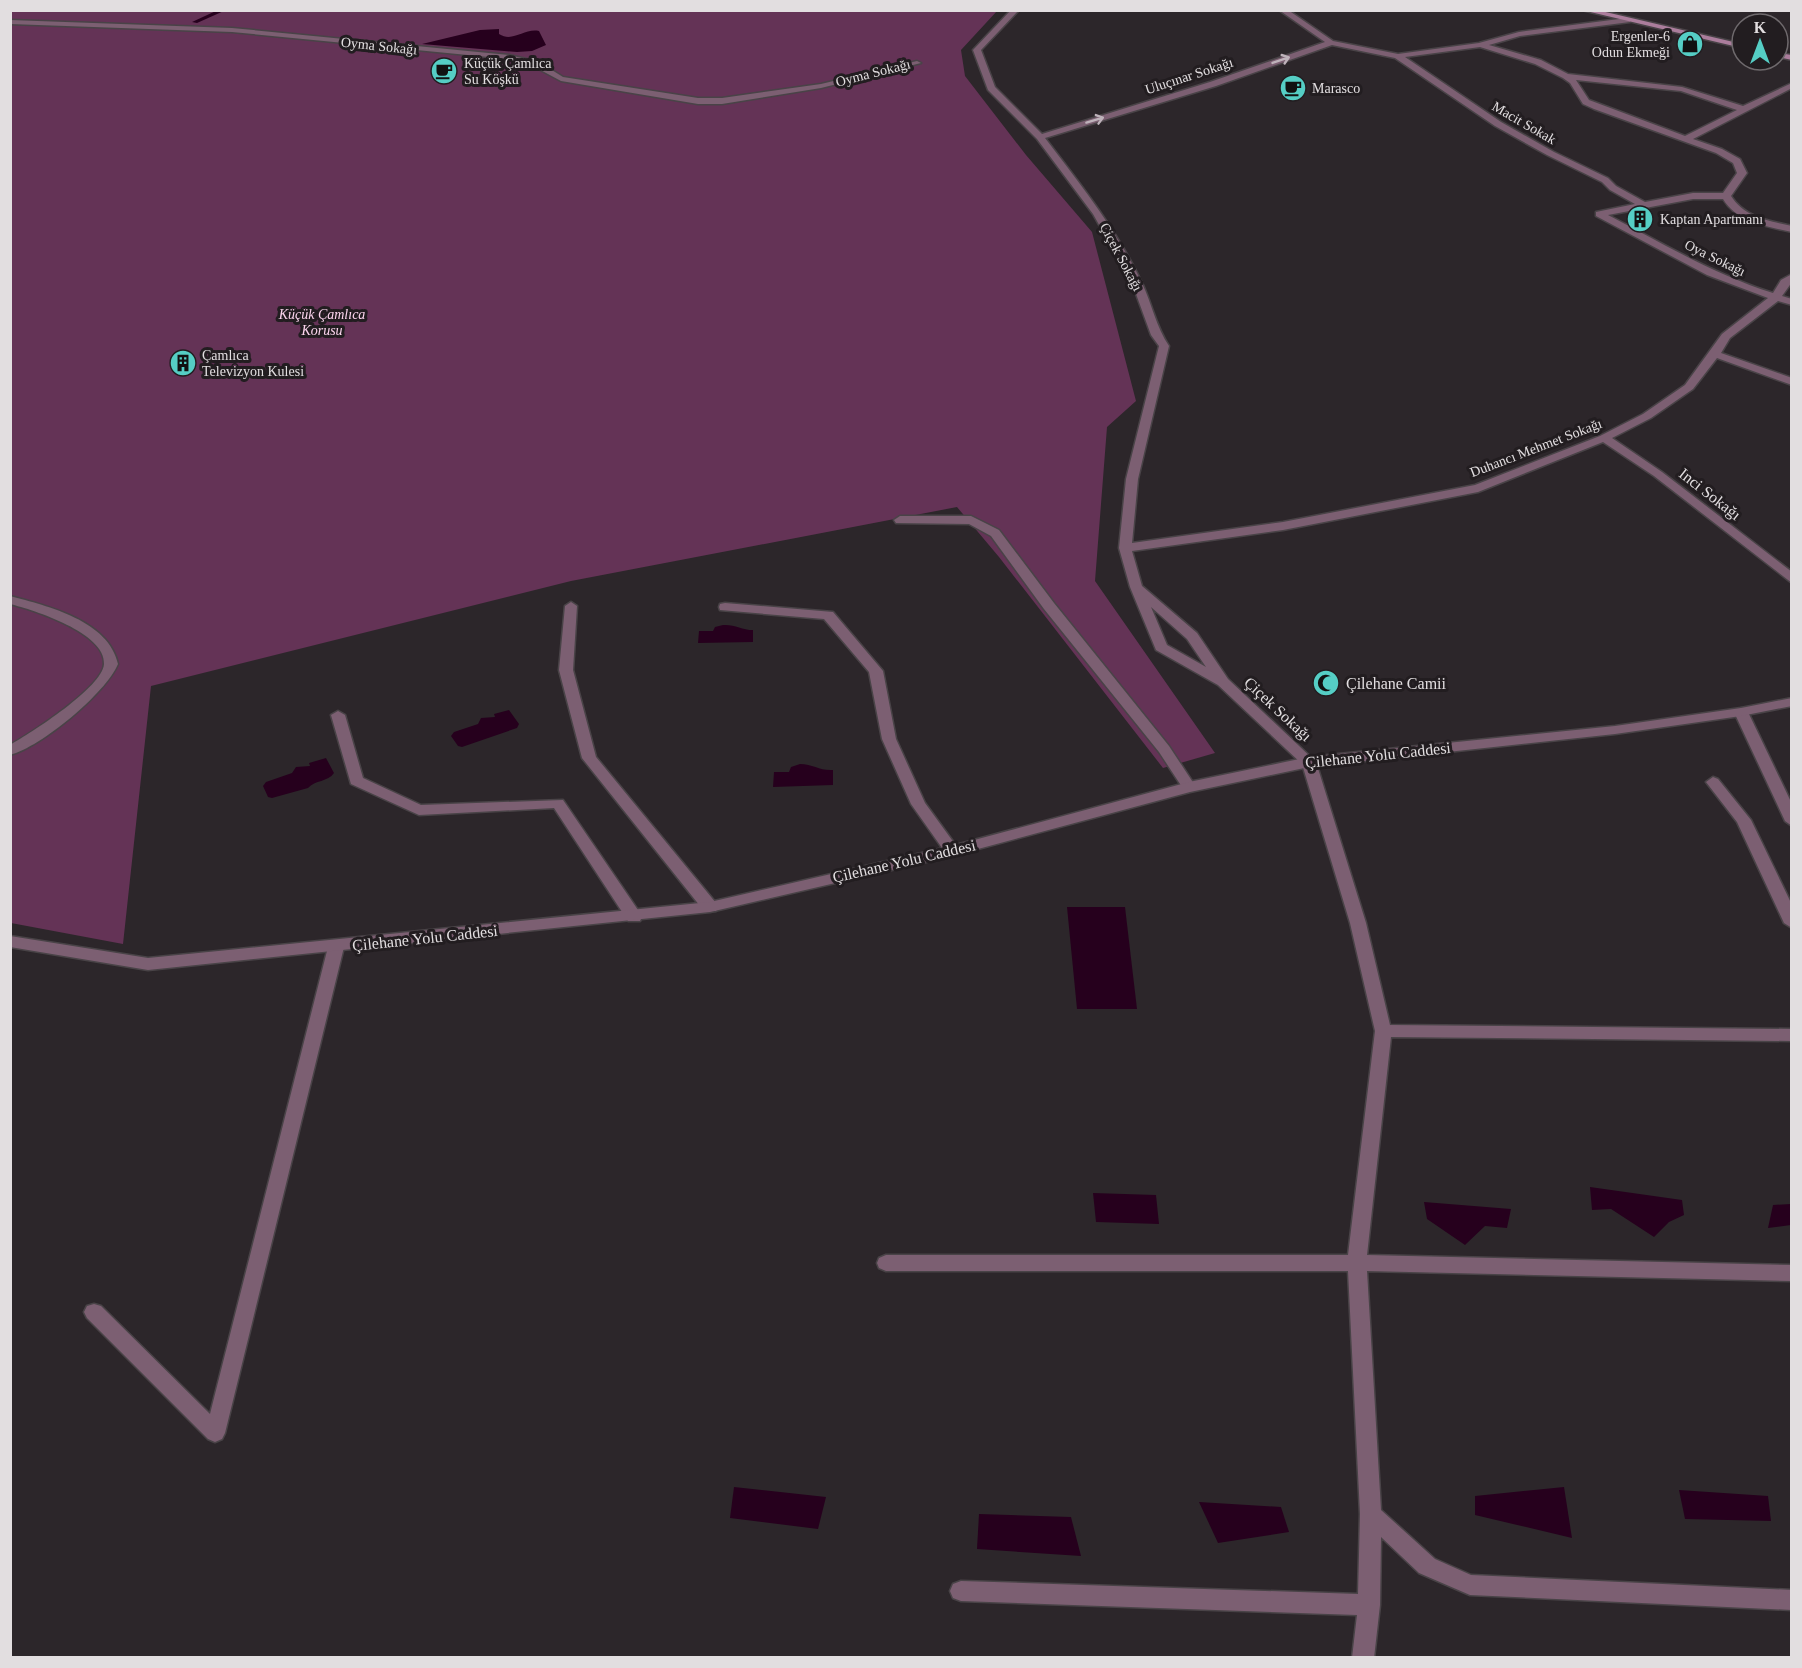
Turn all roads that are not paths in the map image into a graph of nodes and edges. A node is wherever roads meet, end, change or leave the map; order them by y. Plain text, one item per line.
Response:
1 (1016, 10) edge
2 (1282, 10) edge
3 (1586, 11) edge
4 (1627, 20) junction
5 (10, 22) edge
6 (1318, 34) junction
7 (1331, 43) junction
8 (1730, 43) edge
9 (1480, 45) junction
10 (1356, 46) junction
11 (1398, 56) junction
12 (917, 63) dead end
13 (1566, 76) junction
14 (1791, 85) edge
15 (1743, 109) junction
16 (1040, 137) junction
17 (1685, 139) junction
18 (1726, 196) junction
19 (1642, 204) junction
20 (1791, 229) edge
21 (1791, 277) edge
22 (1776, 297) junction
23 (1791, 302) edge
24 (1715, 354) junction
25 (1791, 382) edge
26 (1604, 438) junction
27 (900, 520) dead end
28 (1125, 548) junction
29 (1791, 579) edge
30 (1136, 587) junction
31 (10, 600) edge
32 (571, 606) dead end
33 (725, 607) dead end
34 (1223, 682) junction
35 (1791, 702) edge
36 (1741, 712) junction
37 (338, 715) dead end
38 (10, 751) edge
39 (1309, 762) junction
40 (1713, 782) dead end
41 (1189, 787) junction
42 (1791, 821) edge
43 (952, 851) junction
44 (710, 907) junction
45 (634, 917) junction
46 (1791, 923) edge
47 (10, 941) edge
48 (336, 947) junction
49 (1383, 1031) junction
50 (1791, 1035) edge
51 (886, 1263) dead end
52 (1357, 1263) junction
53 (1791, 1273) edge
54 (94, 1312) dead end
55 (1371, 1514) junction
56 (961, 1591) dead end
57 (1791, 1600) edge
58 (1369, 1605) junction
59 (1363, 1658) edge

1 - 16 street, Çiçek Sokağı
2 - 6 street
3 - 4 main road
4 - 8 main road
4 - 9 street
5 - 12 street, Oyma Sokağı
6 - 7 street
6 - 10 street
7 - 10 street
16 -> 7 street, Uluçınar Sokağı
9 - 11 street
9 - 13 street
10 - 11 street
11 - 19 street, Macit Sokak
13 - 15 street
13 - 17 street
14 - 15 street
15 - 17 street
16 - 28 street, Çiçek Sokağı
17 - 18 street
18 - 19 street
18 - 20 street
19 - 22 street, Oya Sokağı
21 - 22 street, Duhancı Mehmet Sokağı
22 - 23 street, Oya Sokağı
22 - 24 street, Duhancı Mehmet Sokağı
24 - 25 street
24 - 26 street, Duhancı Mehmet Sokağı
26 - 28 street, Duhancı Mehmet Sokağı
26 - 29 street, Inci Sokağı
27 - 41 street
28 - 30 street, Çiçek Sokağı
30 - 34 street, Çiçek Sokağı
30 - 34 street, Çiçek Sokağı
31 - 38 street
32 - 44 street
33 - 43 street
34 - 39 street, Çiçek Sokağı
35 - 36 street, Çilehane Yolu Caddesi
36 - 39 street, Çilehane Yolu Caddesi
36 - 42 street
37 - 45 street
39 - 41 street, Çilehane Yolu Caddesi
39 - 49 street
40 - 46 street
41 - 43 street, Çilehane Yolu Caddesi
43 - 44 street, Çilehane Yolu Caddesi
44 - 45 street, Çilehane Yolu Caddesi
45 - 48 street, Çilehane Yolu Caddesi
47 - 48 street, Çilehane Yolu Caddesi
48 - 54 street
49 - 50 street
49 - 52 street
51 - 52 street
52 - 53 street
52 - 55 street
55 - 57 street
55 - 58 street
56 - 58 street
58 - 59 street

